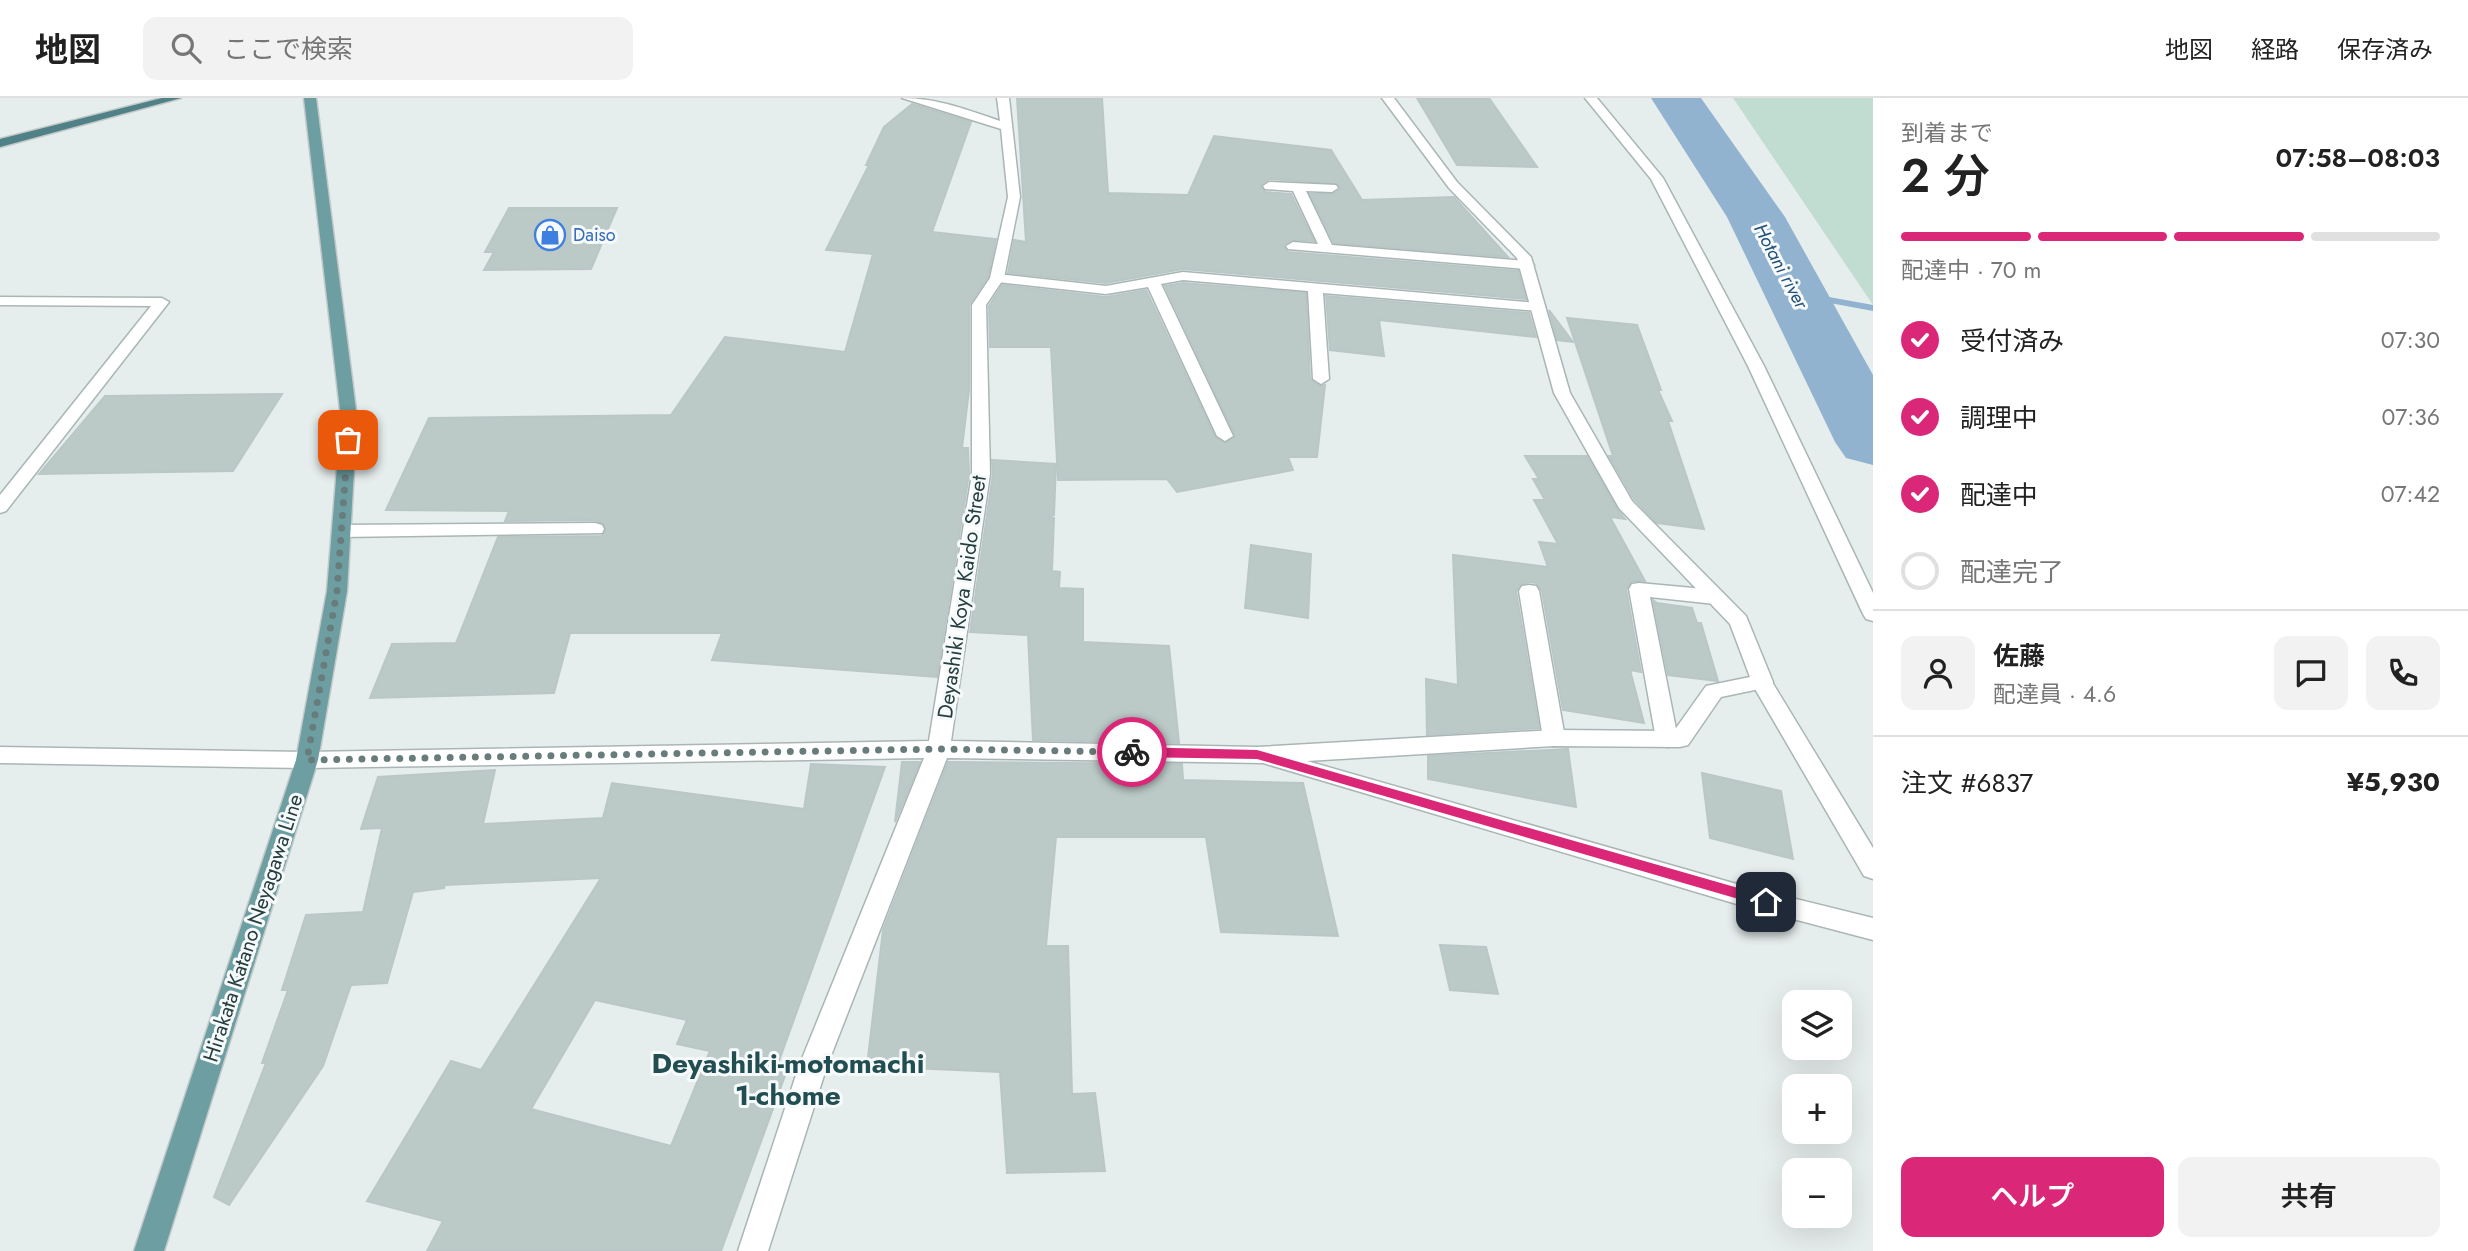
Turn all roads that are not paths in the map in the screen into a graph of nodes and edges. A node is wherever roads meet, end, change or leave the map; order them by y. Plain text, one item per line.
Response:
1 (124, 98) edge
2 (176, 98) edge
3 (310, 98) edge
4 (908, 98) edge
5 (1003, 98) edge
6 (1388, 98) edge
7 (1591, 98) edge
8 (37, 120) dead end
9 (1006, 127) junction
10 (0, 143) edge
11 (1269, 186) dead end
12 (1298, 188) junction
13 (1332, 188) dead end
14 (1293, 246) dead end
15 (1327, 249) junction
16 (1527, 265) junction
17 (997, 278) junction
18 (1153, 282) junction
19 (1315, 288) junction
20 (0, 301) edge
21 (1538, 307) junction
22 (1321, 379) dead end
23 (1225, 436) dead end
24 (0, 506) edge
25 (595, 530) dead end
26 (341, 531) junction
27 (1530, 591) dead end
28 (1715, 597) junction
29 (1873, 614) edge
30 (1762, 682) junction
31 (1553, 738) junction
32 (1667, 739) junction
33 (939, 749) junction
34 (0, 755) edge
35 (1257, 755) junction
36 (307, 760) junction
37 (1873, 869) edge
38 (1873, 929) edge
39 (149, 1251) edge
40 (753, 1251) edge

1 - 8 highway
2 - 10 highway
3 - 26 main road, Hirakata Katano Neyagawa Line
4 - 9 street
5 - 9 street, Deyashiki Koya Kaido Street
6 - 16 street
7 - 29 street
9 - 17 street, Deyashiki Koya Kaido Street
11 - 12 street
12 - 13 street
12 - 15 street
14 - 15 street
15 - 16 street
16 - 21 street
17 - 18 street
17 - 33 street, Deyashiki Koya Kaido Street
18 - 19 street
18 - 23 street
19 - 21 street
19 - 22 street
20 - 24 street
21 - 28 street
25 - 26 street
26 - 36 main road, Hirakata Katano Neyagawa Line
27 - 31 street
28 - 30 street
28 - 32 street
30 - 32 street
30 - 37 street
31 - 32 street
31 - 35 street
33 - 35 street
33 - 36 street
33 - 40 street, Deyashiki Koya Kaido Street
34 - 36 street
35 - 38 street
36 - 39 main road, Hirakata Katano Neyagawa Line

